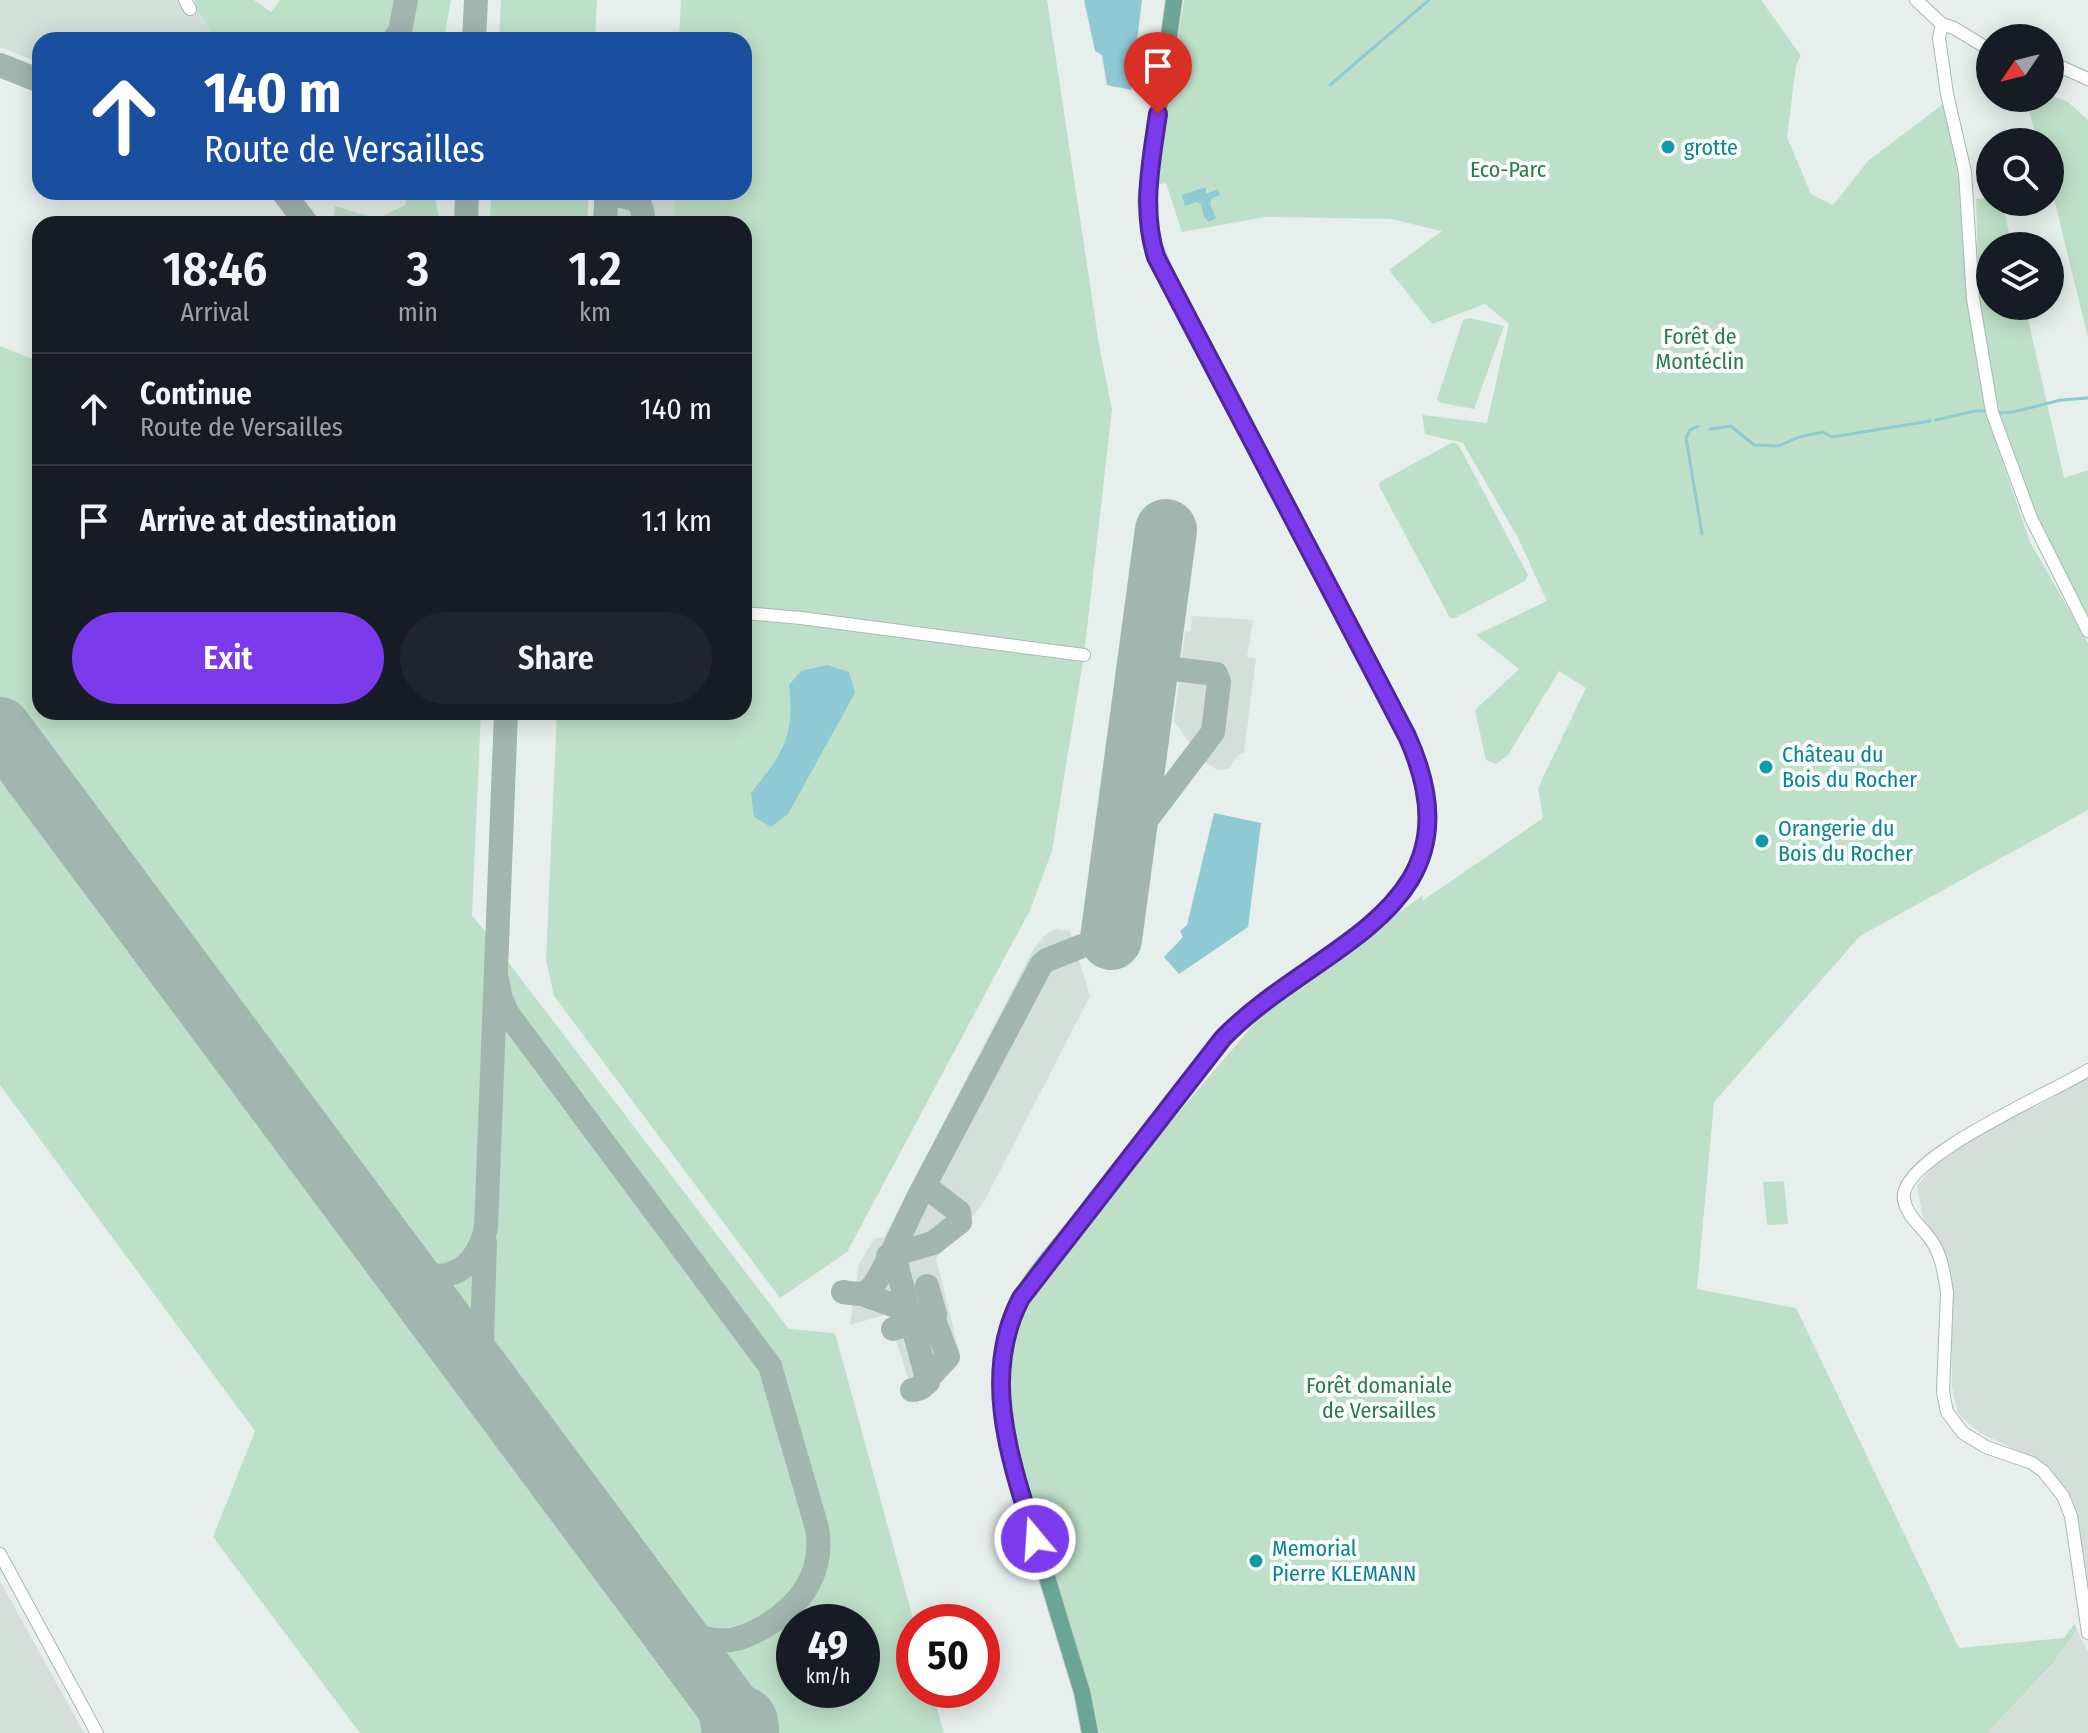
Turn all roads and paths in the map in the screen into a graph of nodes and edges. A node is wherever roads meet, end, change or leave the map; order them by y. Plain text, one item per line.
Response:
1 (1174, 0) edge
2 (1916, 0) edge
3 (1942, 24) junction
4 (1976, 41) edge
5 (2064, 68) edge
6 (2088, 79) edge
7 (752, 614) edge
8 (2088, 631) edge
9 (1084, 655) dead end
10 (2088, 1070) edge
11 (0, 1554) edge
12 (2088, 1633) edge
13 (97, 1733) edge
14 (1090, 1733) edge

1 - 14 main road
2 - 3 street
3 - 4 street
3 - 8 street
5 - 6 street
7 - 9 street
10 - 12 street
11 - 13 street

